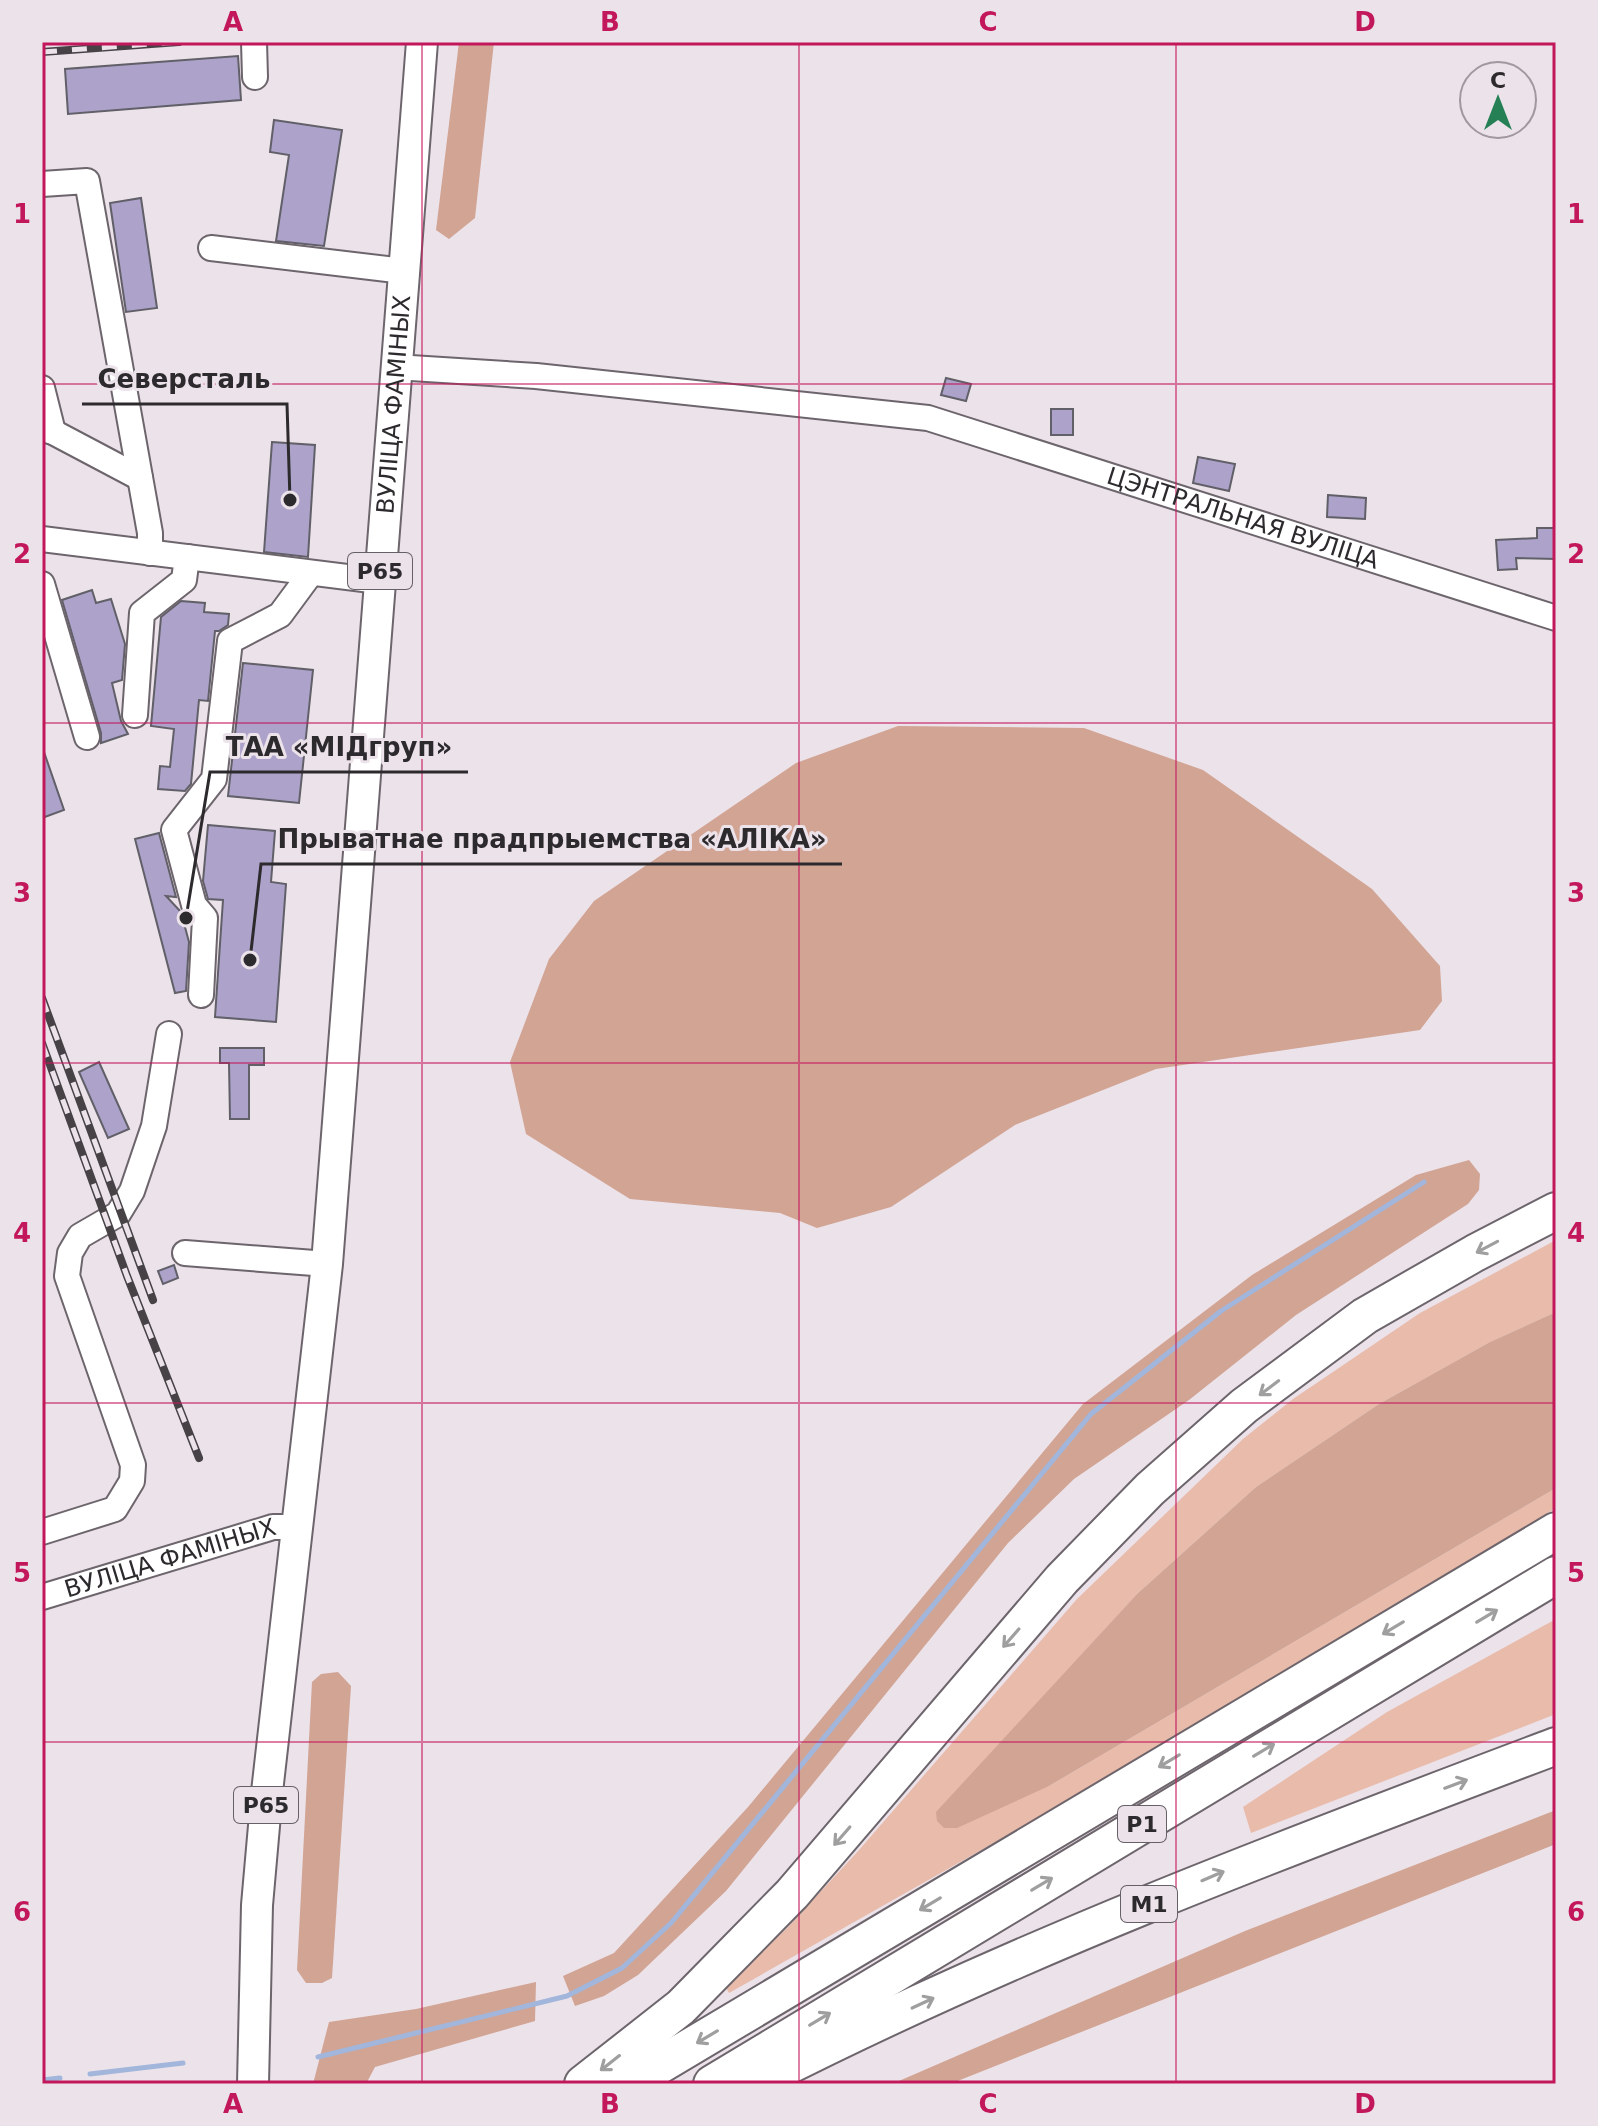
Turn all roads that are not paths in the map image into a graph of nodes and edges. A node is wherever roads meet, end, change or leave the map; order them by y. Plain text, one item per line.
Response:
1 (254, 42) edge
2 (422, 42) edge
3 (255, 77) dead end
4 (42, 184) edge
5 (211, 248) dead end
6 (404, 271) junction
7 (395, 367) junction
8 (42, 388) edge
9 (47, 430) edge
10 (140, 478) junction
11 (42, 539) edge
12 (150, 553) junction
13 (187, 557) junction
14 (311, 573) junction
15 (379, 581) junction
16 (42, 584) edge
17 (1556, 618) edge
18 (135, 715) dead end
19 (87, 737) dead end
20 (201, 995) dead end
21 (169, 1034) dead end
22 (1556, 1211) edge
23 (185, 1253) dead end
24 (327, 1264) junction
25 (298, 1527) junction
26 (1556, 1531) edge
27 (42, 1532) edge
28 (1556, 1575) edge
29 (42, 1597) edge
30 (1556, 1746) edge
31 (253, 2084) edge
32 (583, 2084) edge
33 (628, 2084) edge
34 (712, 2084) edge
35 (752, 2084) edge

1 - 3 street
2 - 6 main road, ВУЛІЦА ФАМІНЫХ / Р65
4 - 10 street
5 - 6 street
6 - 7 main road, ВУЛІЦА ФАМІНЫХ / Р65
7 - 15 main road, ВУЛІЦА ФАМІНЫХ / Р65
7 - 17 street, ЦЭНТРАЛЬНАЯ ВУЛІЦА
8 - 9 street
9 - 10 street
10 - 12 street
11 - 12 street
12 - 13 street
13 - 14 street
13 - 18 street
14 - 15 street
14 - 20 street
15 - 24 main road, ВУЛІЦА ФАМІНЫХ / Р65
16 - 19 street
21 - 27 street
22 -> 32 highway
23 - 24 street
24 - 25 main road, Р65
25 - 29 street, ВУЛІЦА ФАМІНЫХ
25 - 31 main road, Р65
26 -> 33 highway, Р1
34 -> 28 highway, Р1
35 -> 30 highway, М1

